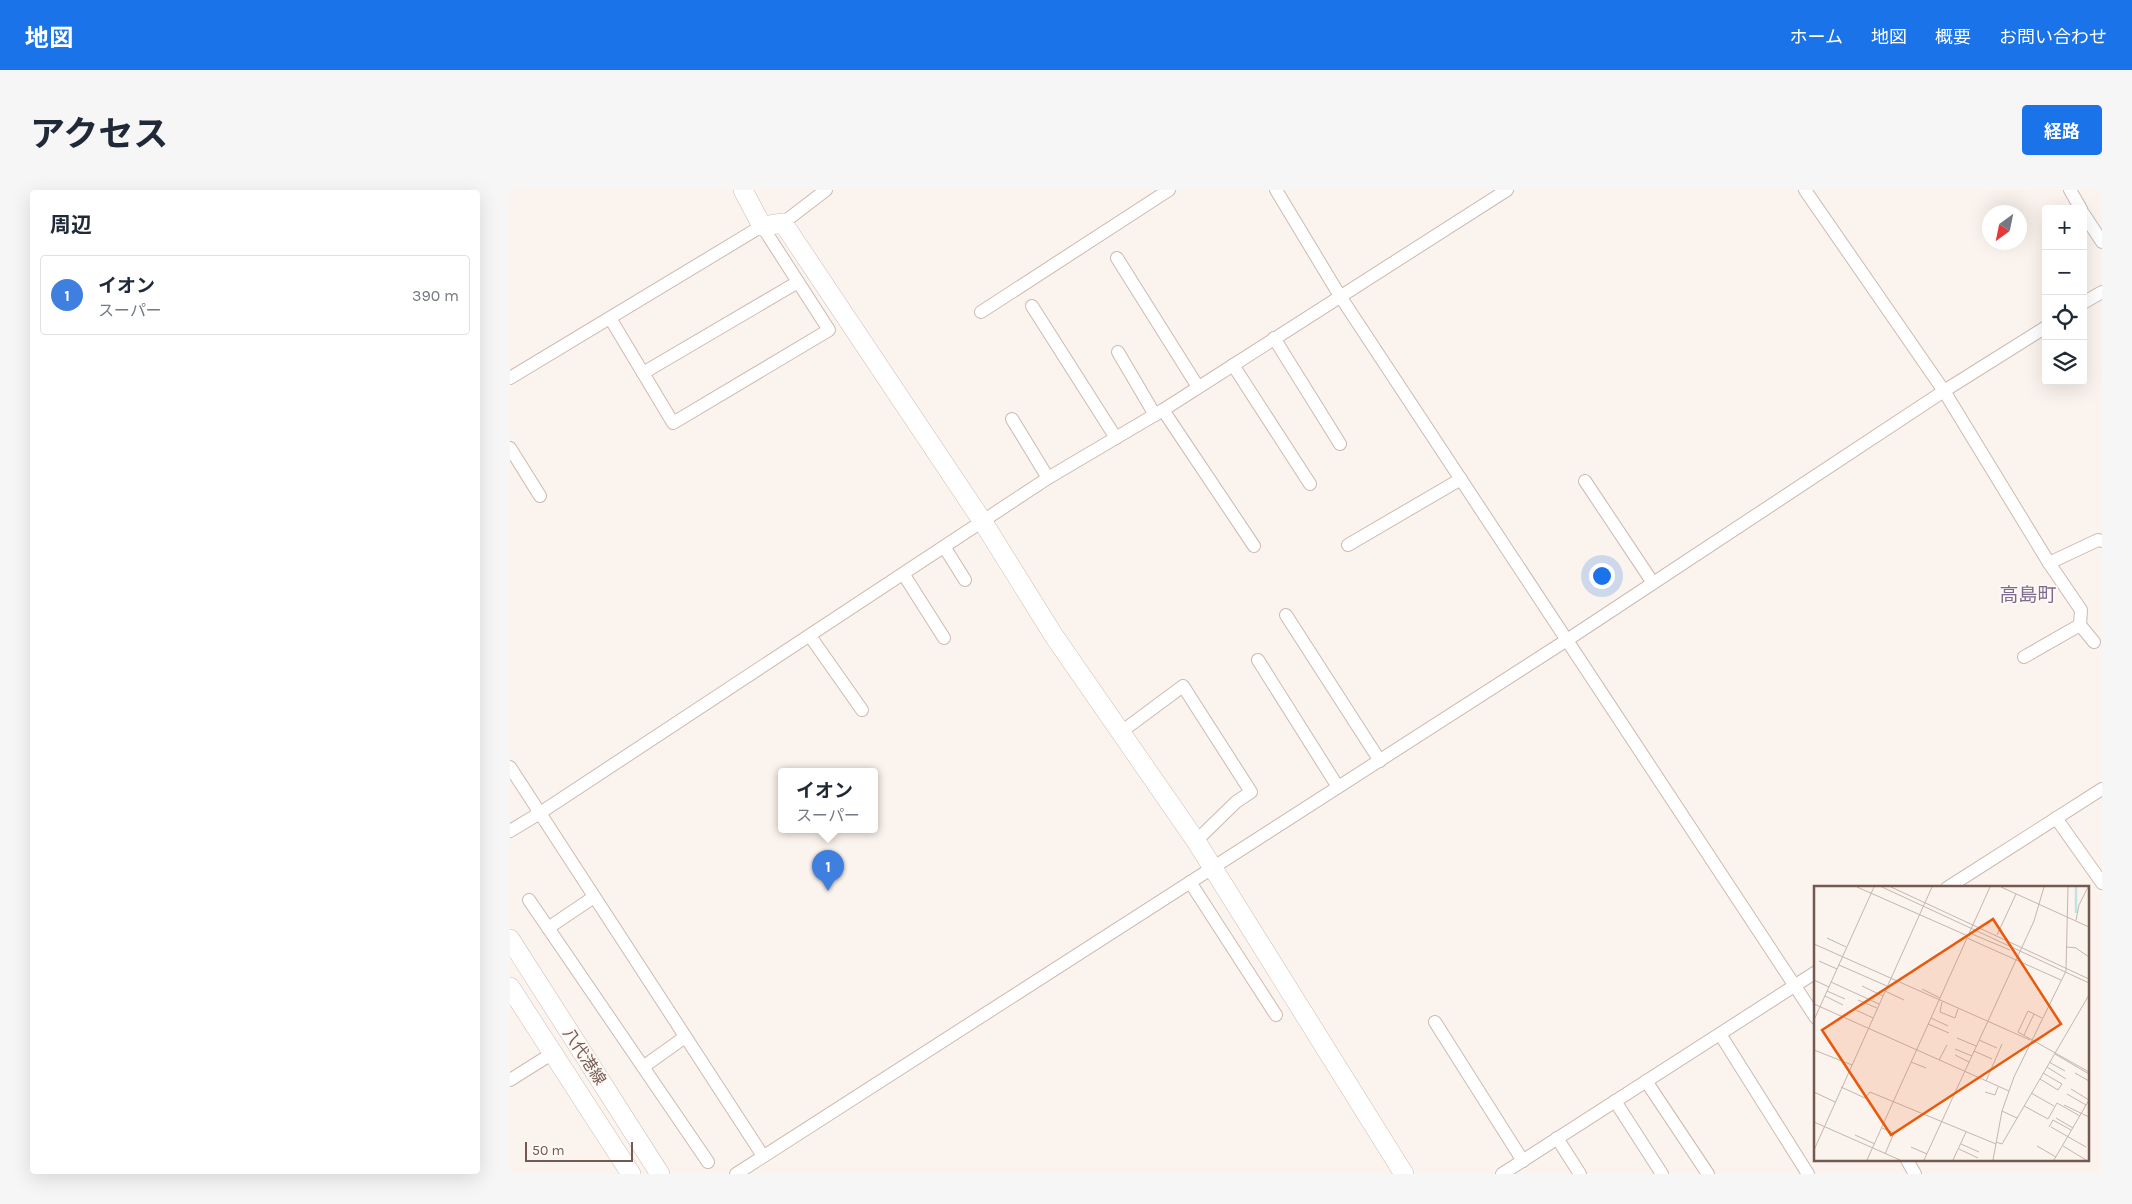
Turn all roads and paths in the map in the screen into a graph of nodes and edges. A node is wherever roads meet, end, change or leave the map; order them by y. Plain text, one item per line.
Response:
1 (743, 190) edge
2 (826, 190) edge
3 (1169, 190) edge
4 (1276, 190) edge
5 (1507, 190) edge
6 (1805, 190) edge
7 (2070, 190) edge
8 (2079, 205) edge
9 (2087, 219) edge
10 (783, 223) junction
11 (762, 226) junction
12 (2102, 242) edge
13 (1117, 258) dead end
14 (798, 282) junction
15 (2102, 292) edge
16 (1340, 296) junction
17 (2087, 301) edge
18 (1032, 306) dead end
19 (981, 312) dead end
20 (610, 318) junction
21 (2042, 330) edge
22 (1274, 338) junction
23 (1118, 352) dead end
24 (1233, 365) junction
25 (643, 373) junction
26 (510, 378) edge
27 (1198, 387) junction
28 (1944, 391) junction
29 (1159, 412) junction
30 (1012, 419) dead end
31 (1116, 438) junction
32 (1340, 444) dead end
33 (510, 448) edge
34 (1048, 478) junction
35 (1460, 479) junction
36 (1585, 481) dead end
37 (1310, 484) dead end
38 (540, 496) dead end
39 (983, 522) junction
40 (2102, 541) edge
41 (1348, 545) dead end
42 (1254, 546) dead end
43 (945, 548) junction
44 (2049, 563) junction
45 (904, 575) junction
46 (965, 580) dead end
47 (1653, 583) junction
48 (1286, 615) dead end
49 (2080, 625) junction
50 (810, 636) junction
51 (944, 638) dead end
52 (1567, 640) junction
53 (2094, 642) dead end
54 (2024, 658) dead end
55 (1258, 660) dead end
56 (862, 710) dead end
57 (1121, 732) junction
58 (1380, 761) junction
59 (510, 767) edge
60 (1338, 787) junction
61 (2102, 789) edge
62 (540, 813) junction
63 (2056, 818) junction
64 (510, 831) edge
65 (1196, 841) junction
66 (1213, 867) junction
67 (1190, 882) junction
68 (2102, 883) edge
69 (1950, 886) edge
70 (594, 897) junction
71 (529, 900) dead end
72 (548, 928) junction
73 (510, 939) edge
74 (1814, 973) edge
75 (1795, 985) junction
76 (510, 987) edge
77 (1276, 1015) dead end
78 (1814, 1015) edge
79 (1435, 1022) dead end
80 (1720, 1034) junction
81 (685, 1037) junction
82 (553, 1053) junction
83 (644, 1068) junction
84 (510, 1080) edge
85 (1646, 1081) junction
86 (1615, 1101) junction
87 (1557, 1138) junction
88 (763, 1156) junction
89 (1523, 1161) junction
90 (708, 1162) dead end
91 (1908, 1162) edge
92 (744, 1172) edge
93 (632, 1174) edge
94 (660, 1174) edge
95 (1404, 1174) edge
96 (1502, 1174) edge
97 (1580, 1174) edge
98 (1662, 1174) edge
99 (1708, 1174) edge
100 (1808, 1174) edge
101 (1916, 1174) edge

1 - 11 street
2 - 10 street
3 - 19 street
4 - 16 street
5 - 16 street
6 - 28 street
7 - 8 street
9 - 12 street
10 - 11 street
10 - 39 street
11 - 14 street
11 - 20 street
13 - 27 street
14 - 25 street
14 - 25 street
15 - 17 street
16 - 22 street
16 - 35 street
18 - 31 street
20 - 25 street
20 - 26 street
21 - 28 street
22 - 24 street
22 - 32 street
23 - 29 street
24 - 27 street
24 - 37 street
27 - 29 street
28 - 44 street
28 - 47 street
29 - 31 street
29 - 42 street
30 - 34 street
31 - 34 street
33 - 38 street
34 - 39 street
35 - 41 street
35 - 52 street
36 - 47 street
39 - 43 street
39 - 57 street
40 - 44 street
43 - 45 street
43 - 46 street
44 - 49 street
45 - 50 street
45 - 51 street
47 - 52 street
48 - 58 street
49 - 53 street
49 - 54 street
50 - 56 street
50 - 62 street
52 - 58 street
52 - 75 street
55 - 60 street
57 - 65 street
57 - 65 street
58 - 60 street
59 - 62 street
60 - 66 street
61 - 63 street
62 - 64 street
62 - 70 street
63 - 68 street
63 - 69 street
65 - 66 street
66 - 67 street
66 - 95 street
67 - 77 street
67 - 88 street
70 - 72 street
70 - 81 street
71 - 72 street
72 - 83 street
73 - 94 street, 八代港線
74 - 75 street
75 - 78 street
75 - 80 street
76 - 82 street, 八代港線
79 - 89 street
80 - 85 street
80 - 100 street
81 - 83 street
81 - 88 street
82 - 84 street
82 - 93 street, 八代港線
83 - 90 street
85 - 86 street
85 - 99 street
86 - 87 street
86 - 98 street
87 - 89 street
87 - 97 street
88 - 92 street
89 - 96 street
91 - 101 street

